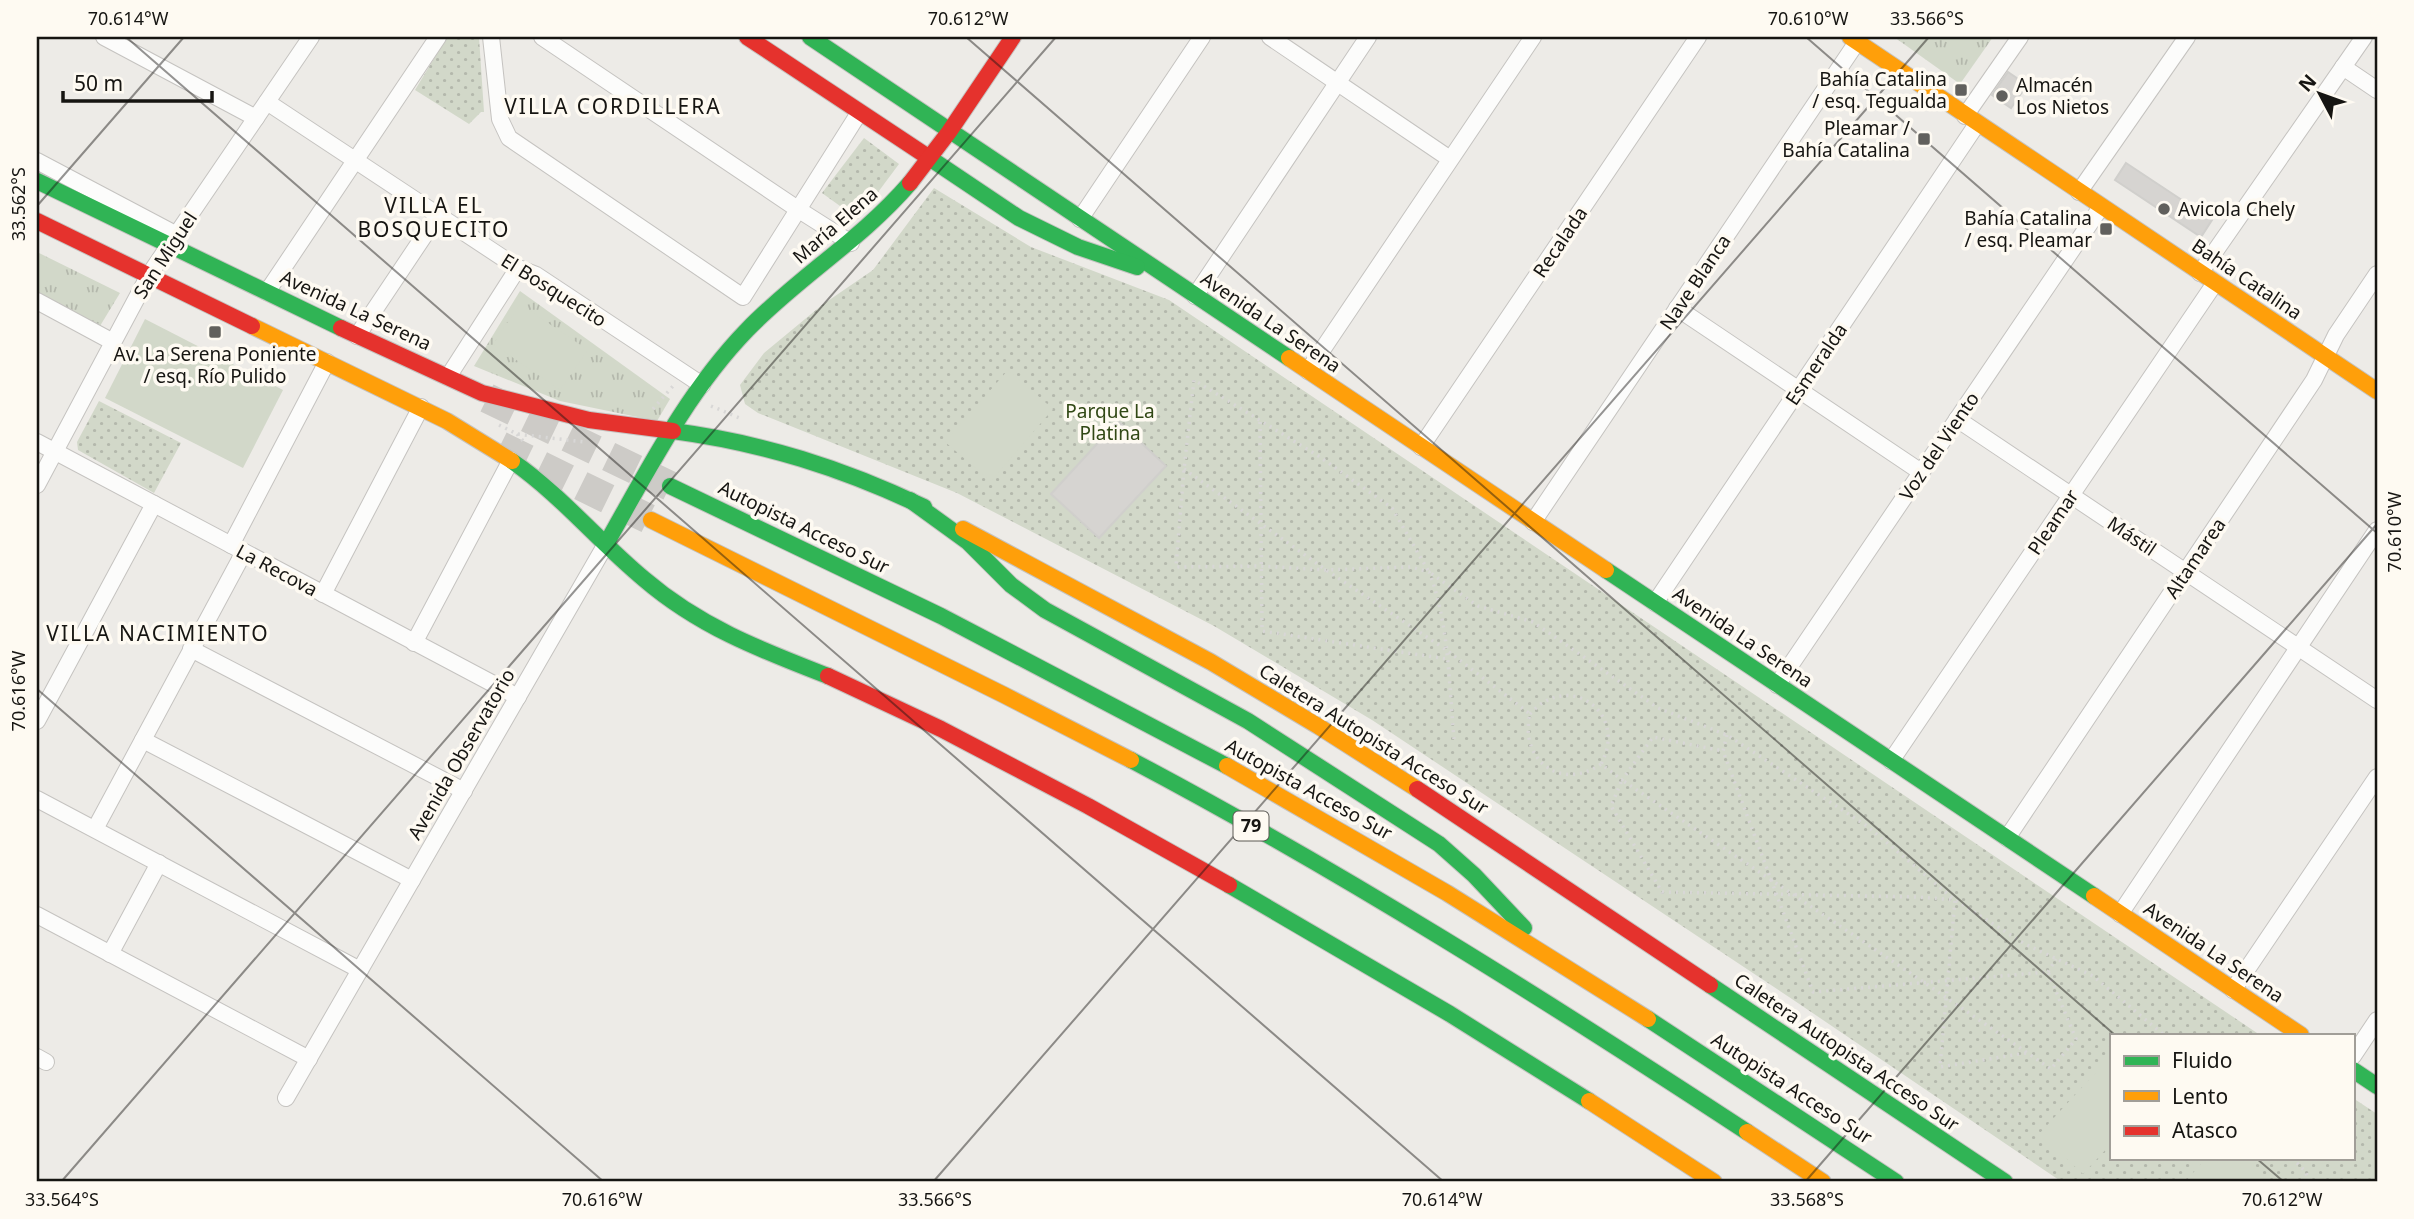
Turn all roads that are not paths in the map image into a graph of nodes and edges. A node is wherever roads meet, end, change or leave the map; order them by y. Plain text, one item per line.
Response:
1 (104, 37) edge
2 (311, 37) edge
3 (438, 37) edge
4 (491, 37) edge
5 (542, 37) edge
6 (747, 37) edge
7 (1013, 37) edge
8 (1202, 37) edge
9 (1270, 37) edge
10 (1368, 37) edge
11 (1533, 37) edge
12 (1698, 37) edge
13 (2020, 37) edge
14 (2187, 37) edge
15 (2362, 37) edge
16 (816, 38) edge
17 (1854, 39) edge
18 (2343, 67) junction
19 (1337, 82) junction
20 (2377, 90) edge
21 (267, 102) junction
22 (859, 113) junction
23 (256, 118) junction
24 (1971, 120) junction
25 (949, 131) junction
26 (1450, 159) junction
27 (356, 160) junction
28 (929, 160) junction
29 (37, 161) edge
30 (37, 181) edge
31 (2079, 192) junction
32 (2101, 207) junction
33 (799, 210) junction
34 (438, 215) junction
35 (1080, 219) junction
36 (37, 221) edge
37 (173, 240) junction
38 (851, 243) junction
39 (518, 268) junction
40 (1160, 273) junction
41 (2200, 273) junction
42 (2377, 274) edge
43 (149, 275) junction
44 (2215, 283) junction
45 (267, 292) junction
46 (1195, 296) junction
47 (37, 301) edge
48 (1678, 308) junction
49 (357, 336) junction
50 (113, 342) junction
51 (2325, 356) junction
52 (327, 362) junction
53 (1308, 371) junction
54 (448, 377) junction
55 (702, 385) junction
56 (1798, 389) junction
57 (2377, 391) edge
58 (421, 407) junction
59 (1957, 419) junction
60 (671, 432) junction
61 (37, 442) edge
62 (1421, 447) junction
63 (55, 452) junction
64 (511, 460) junction
65 (1921, 472) junction
66 (37, 485) edge
67 (670, 486) tunnel mouth
68 (2071, 495) junction
69 (910, 500) junction
70 (154, 504) junction
71 (652, 520) tunnel mouth
72 (1533, 522) junction
73 (2377, 530) edge
74 (606, 544) junction
75 (237, 549) junction
76 (2185, 572) junction
77 (323, 594) junction
78 (1655, 603) junction
79 (414, 643) junction
80 (2299, 648) junction
81 (191, 649) junction
82 (1777, 685) junction
83 (518, 698) junction
84 (2377, 700) edge
85 (37, 721) edge
86 (143, 740) junction
87 (1891, 761) junction
88 (2377, 777) edge
89 (464, 790) junction
90 (37, 799) edge
91 (95, 829) junction
92 (2007, 838) junction
93 (159, 863) junction
94 (412, 880) junction
95 (2120, 914) junction
96 (37, 915) edge
97 (110, 954) junction
98 (1566, 966) junction
99 (360, 970) junction
100 (2233, 990) junction
101 (2377, 1020) edge
102 (2299, 1034) edge
103 (2354, 1054) edge
104 (309, 1059) junction
105 (2354, 1071) edge
106 (2377, 1086) edge
107 (286, 1098) dead end
108 (1714, 1182) edge
109 (1823, 1182) edge
110 (1896, 1182) edge
111 (2005, 1182) edge

1 - 23 street
2 - 21 street, San Miguel
3 - 27 street
4 - 33 street
5 - 33 street
6 - 22 main road, Avenida La Serena
7 - 25 main road, María Elena
8 - 35 street
9 - 19 street
10 - 19 street
11 - 26 street
12 - 62 street, Recalada
13 - 24 street, Esmeralda
14 - 31 street
15 - 18 street
16 - 25 main road, Avenida La Serena
17 - 24 main road, Bahía Catalina
17 - 48 street, Nave Blanca
18 - 20 street
18 - 41 street
19 - 26 street
19 - 46 street
21 - 23 street, San Miguel
21 - 27 street, El Bosquecito
22 - 28 main road, Avenida La Serena
22 - 33 street
23 - 37 street, San Miguel
24 - 31 main road, Bahía Catalina
24 - 56 street, Esmeralda
25 - 28 main road, María Elena
25 - 35 main road, Avenida La Serena
26 - 53 street
27 - 34 street, El Bosquecito
27 - 45 street
28 - 38 main road, María Elena
28 - 40 main road, Avenida La Serena
29 - 37 street
30 - 37 main road, Avenida La Serena
31 - 32 main road, Bahía Catalina
32 - 41 main road, Bahía Catalina
32 - 59 street, Voz del Viento
33 - 38 street
34 - 39 street, El Bosquecito
34 - 49 street
35 - 40 main road, Avenida La Serena
36 - 43 main road
37 - 43 street, San Miguel
37 - 45 main road, Avenida La Serena
38 - 55 main road, María Elena
39 - 54 street
39 - 55 street, El Bosquecito
40 - 46 main road, Avenida La Serena
41 - 44 main road, Bahía Catalina
42 - 51 street, Altamarea
43 - 50 street, San Miguel
43 - 52 main road
44 - 51 main road, Bahía Catalina
44 - 68 street, Pleamar
45 - 49 main road, Avenida La Serena
46 - 53 main road, Avenida La Serena
47 - 50 street
48 - 56 street
48 - 72 street, Nave Blanca
49 - 54 main road, Avenida La Serena
50 - 63 street, San Miguel
51 - 57 main road, Bahía Catalina
51 - 76 street, Altamarea
52 - 58 main road
52 - 75 street
53 - 62 main road, Avenida La Serena
54 - 60 main road, Avenida La Serena
55 - 60 main road, María Elena
56 - 65 street
56 - 78 street, Esmeralda
58 - 64 main road
58 - 77 street
59 - 65 street, Voz del Viento
59 - 68 street, Mástil
60 - 69 main road, Caletera Autopista Acceso Sur
60 - 74 main road, Avenida Observatorio
61 - 63 street, La Recova
62 - 72 main road, Avenida La Serena
63 - 66 street, San Miguel
63 - 70 street, La Recova
64 - 74 main road
64 - 79 street
65 - 82 street, Voz del Viento
67 - 98 main road, Autopista Acceso Sur / 79
68 - 76 street, Mástil
68 - 87 street, Pleamar
69 - 98 main road
69 - 111 main road, Caletera Autopista Acceso Sur
70 - 75 street, La Recova
70 - 85 street
71 - 109 main road, 79
72 - 78 main road, Avenida La Serena
73 - 80 street
74 - 83 street, Avenida Observatorio
74 - 108 main road
75 - 77 street, La Recova
75 - 81 street
76 - 80 street, Mástil
76 - 92 street, Altamarea
77 - 79 street, La Recova
78 - 82 main road, Avenida La Serena
79 - 83 street, La Recova
80 - 84 street, Mástil
80 - 95 street
81 - 86 street
81 - 89 street
82 - 87 main road, Avenida La Serena
83 - 89 street, Avenida Observatorio
86 - 91 street
86 - 94 street
87 - 92 main road, Avenida La Serena
88 - 100 street
89 - 94 street, Avenida Observatorio
90 - 91 street
91 - 93 street
92 - 95 main road, Avenida La Serena
93 - 97 street
93 - 99 street
94 - 99 street, Avenida Observatorio
95 - 100 main road, Avenida La Serena
96 - 97 street
97 - 104 street
98 - 110 main road, Autopista Acceso Sur / 79
99 - 104 street, Avenida Observatorio
100 - 102 main road, Avenida La Serena
101 - 103 street
104 - 107 street, Avenida Observatorio
105 - 106 main road

